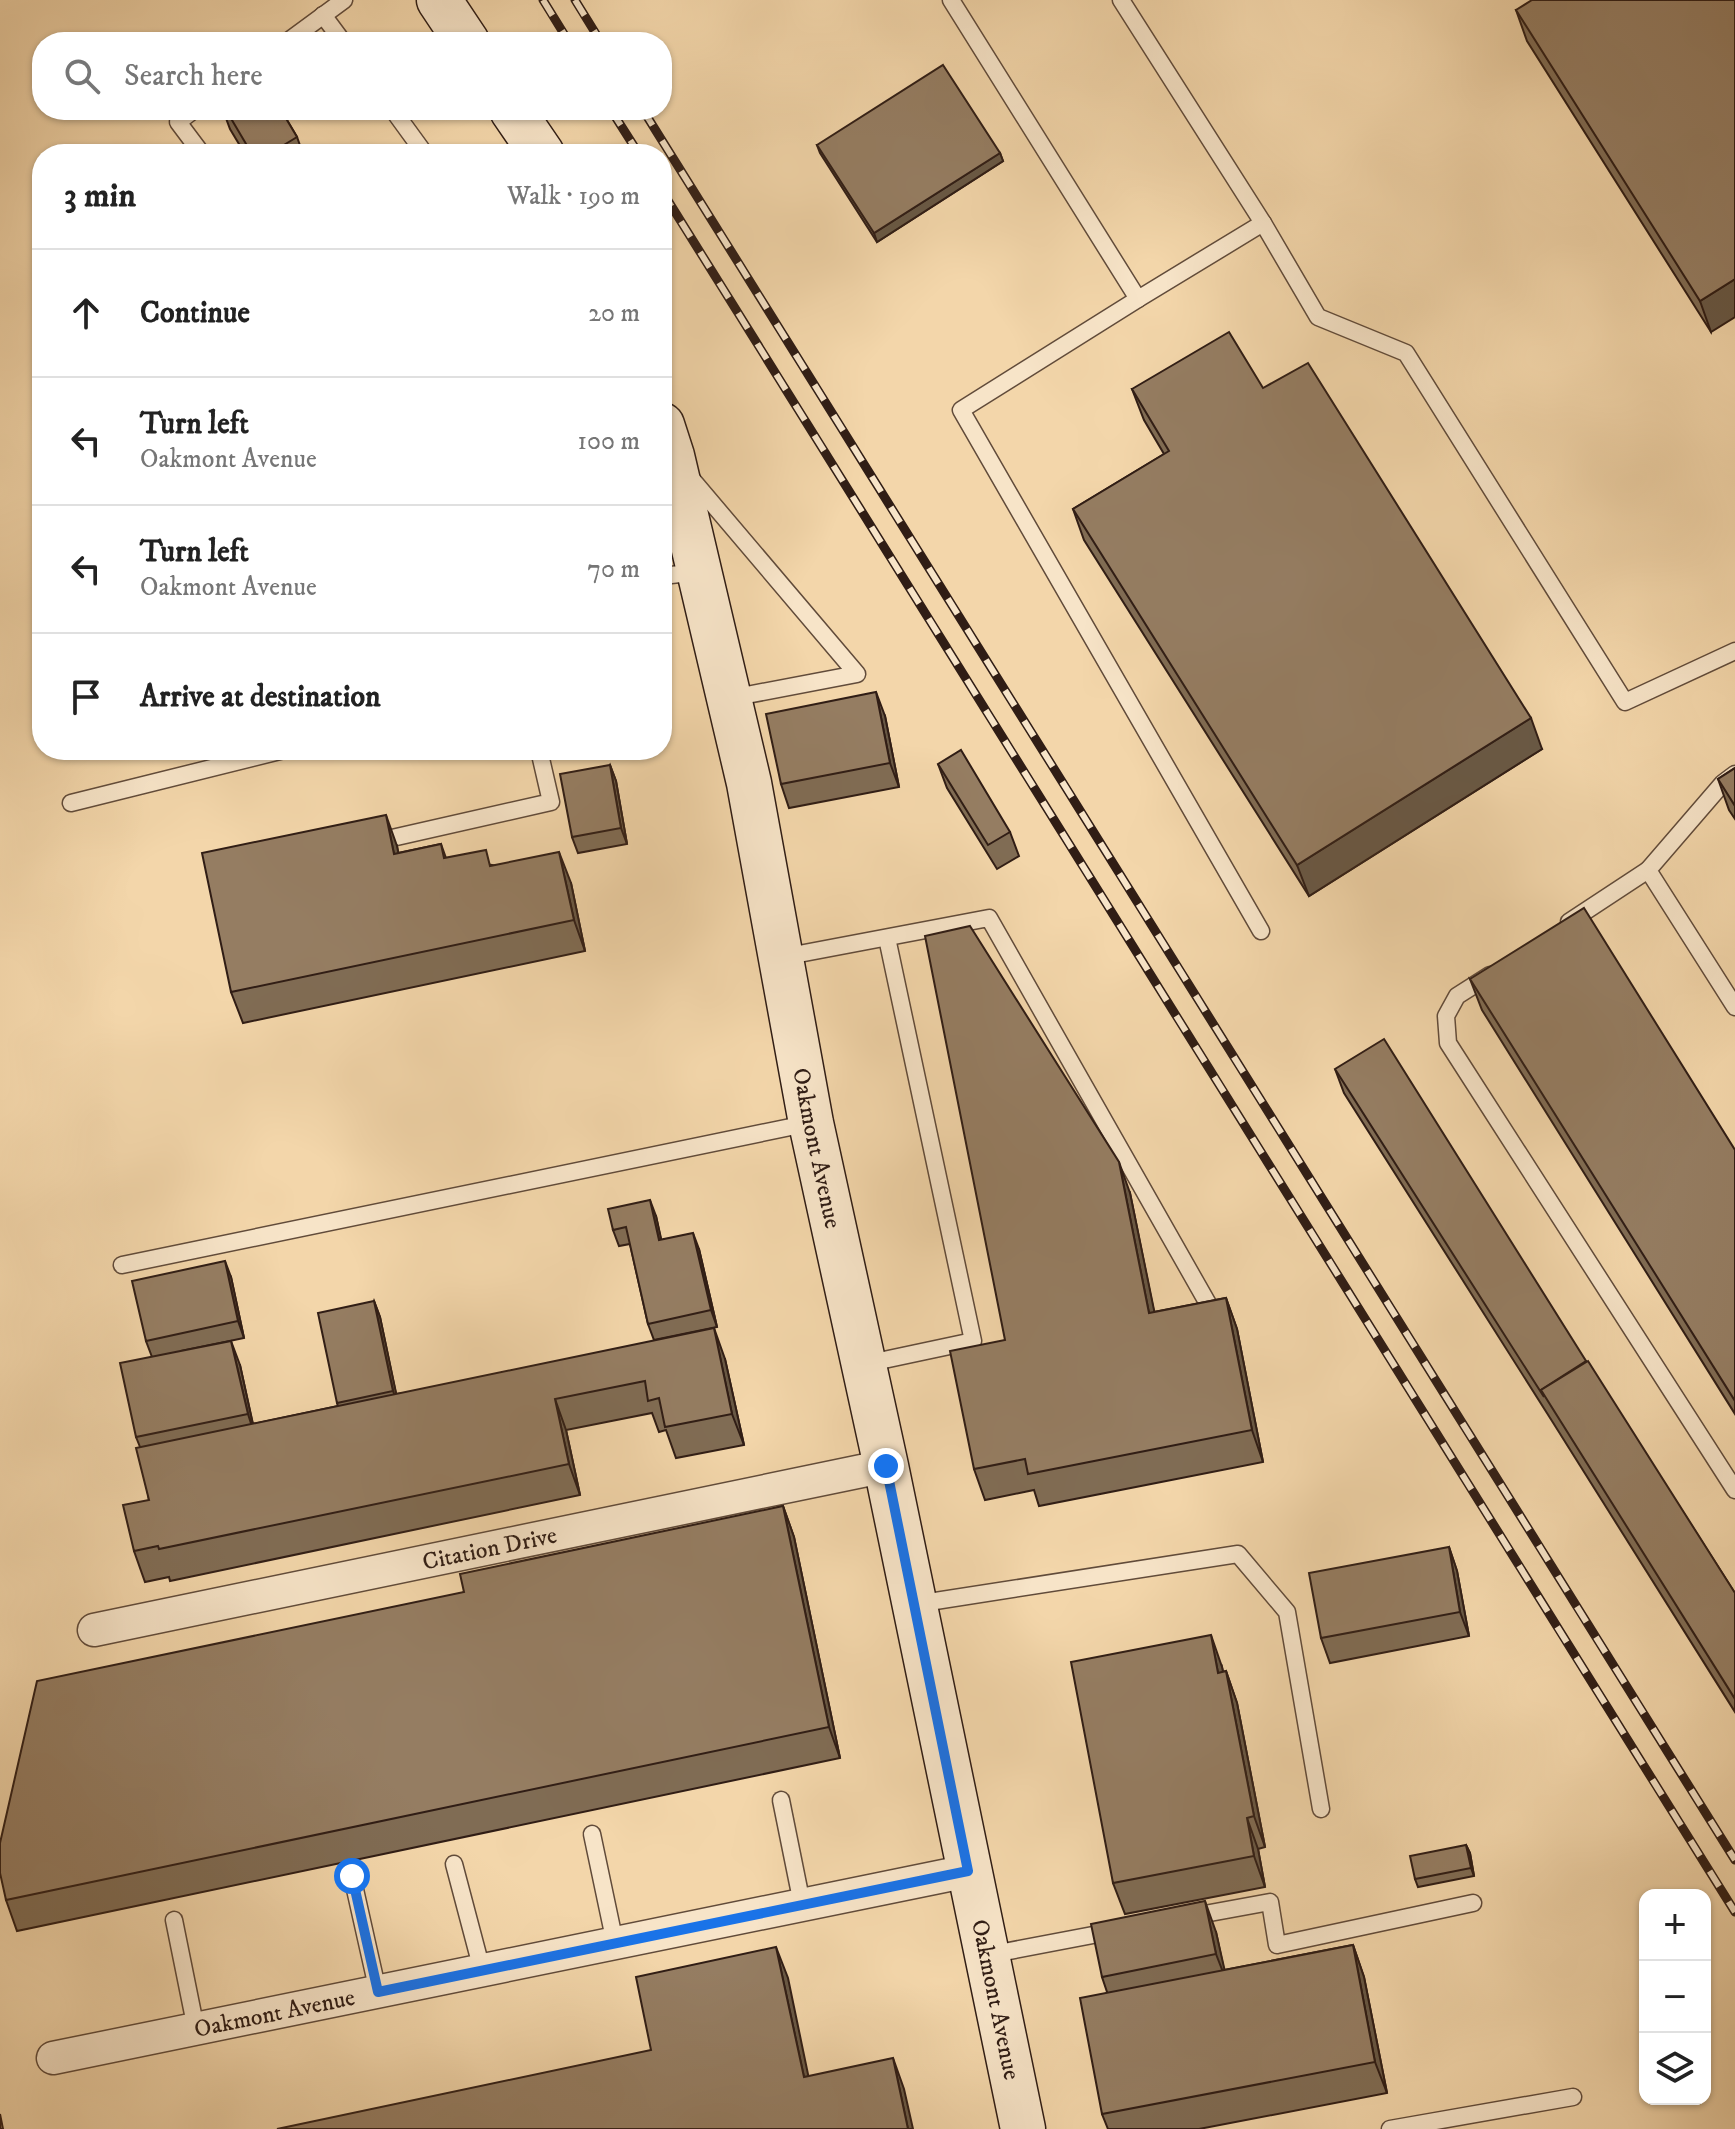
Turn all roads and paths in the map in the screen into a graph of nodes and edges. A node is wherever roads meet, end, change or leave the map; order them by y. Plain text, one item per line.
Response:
1 (344, 0) edge
2 (439, 0) edge
3 (951, 0) edge
4 (1121, 0) edge
5 (323, 15) junction
6 (300, 32) edge
7 (336, 32) edge
8 (460, 32) edge
9 (181, 120) edge
10 (400, 120) edge
11 (519, 120) edge
12 (194, 144) edge
13 (418, 144) edge
14 (535, 144) edge
15 (1263, 223) junction
16 (1138, 299) junction
17 (672, 446) edge
18 (672, 488) edge
19 (681, 574) edge
20 (1735, 651) edge
21 (729, 699) junction
22 (244, 760) edge
23 (541, 760) edge
24 (1735, 774) edge
25 (71, 803) dead end
26 (392, 838) edge
27 (1648, 870) junction
28 (1559, 929) edge
29 (1261, 931) dead end
30 (887, 938) junction
31 (781, 957) junction
32 (1508, 963) edge
33 (1735, 1007) edge
34 (811, 1123) junction
35 (122, 1265) dead end
36 (1211, 1309) edge
37 (864, 1365) junction
38 (886, 1466) junction
39 (1735, 1490) edge
40 (914, 1604) junction
41 (94, 1630) dead end
42 (781, 1800) dead end
43 (1321, 1809) dead end
44 (592, 1834) dead end
45 (454, 1864) dead end
46 (968, 1871) junction
47 (352, 1876) dead end
48 (1473, 1903) dead end
49 (802, 1904) junction
50 (174, 1920) dead end
51 (1166, 1921) edge
52 (1136, 1927) edge
53 (615, 1943) junction
54 (986, 1955) junction
55 (482, 1970) junction
56 (378, 1992) junction
57 (196, 2029) junction
58 (53, 2058) dead end
59 (1573, 2097) dead end
60 (1023, 2129) edge
61 (1390, 2129) edge

1 - 5 lane
2 - 8 street
3 - 16 lane
4 - 15 lane
5 - 6 lane
5 - 7 lane
9 - 12 lane
10 - 13 lane
11 - 14 street
15 - 16 lane
15 - 20 lane
16 - 29 lane
17 - 21 lane
18 - 19 street, Oakmont Avenue
19 - 21 street, Oakmont Avenue
21 - 31 street, Oakmont Avenue
22 - 25 lane
23 - 26 lane
24 - 27 lane
27 - 28 lane
27 - 33 lane
30 - 31 lane
30 - 36 lane
30 - 37 lane
31 - 34 street, Oakmont Avenue
32 - 39 lane
34 - 35 lane
34 - 37 street, Oakmont Avenue
37 - 38 street, Oakmont Avenue
38 - 40 street, Oakmont Avenue
38 - 41 street, Citation Drive
40 - 43 lane
40 - 46 street, Oakmont Avenue
42 - 49 lane
44 - 53 lane
45 - 55 lane
46 - 49 street, Oakmont Avenue
46 - 54 street, Oakmont Avenue
47 - 56 lane
48 - 51 lane
49 - 53 street, Oakmont Avenue
50 - 57 lane
52 - 54 lane
53 - 55 street, Oakmont Avenue
54 - 60 street, Oakmont Avenue
55 - 56 street, Oakmont Avenue
56 - 57 street, Oakmont Avenue
57 - 58 street, Oakmont Avenue
59 - 61 lane

